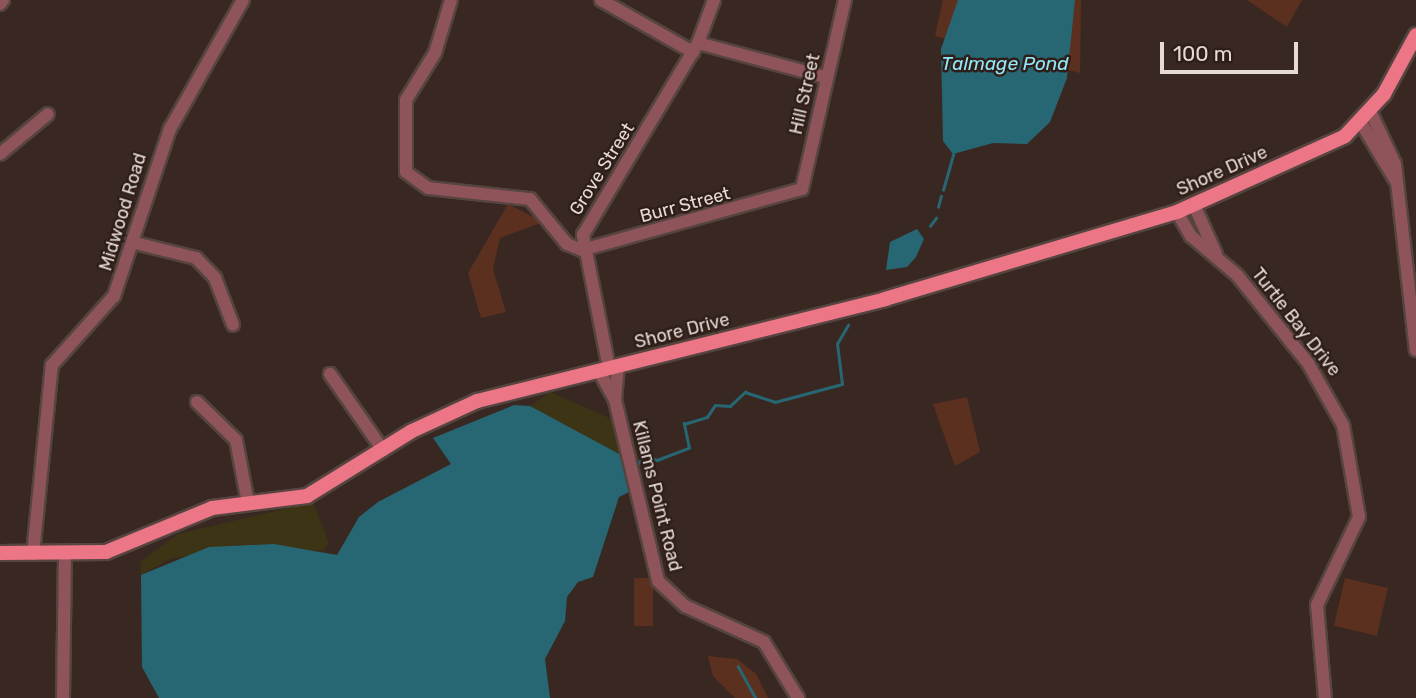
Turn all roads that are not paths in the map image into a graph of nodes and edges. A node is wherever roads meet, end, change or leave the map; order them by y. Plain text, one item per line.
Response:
1 (243, 0) edge
2 (451, 0) edge
3 (601, 0) edge
4 (714, 0) edge
5 (845, 0) edge
6 (1416, 35) edge
7 (695, 48) junction
8 (825, 77) junction
9 (48, 114) dead end
10 (1366, 118) junction
11 (0, 154) edge
12 (796, 193) joint
13 (1194, 205) junction
14 (1177, 212) junction
15 (135, 243) junction
16 (582, 250) junction
17 (1412, 252) edge
18 (1216, 254) junction
19 (233, 325) dead end
20 (1416, 350) edge
21 (609, 368) junction
22 (330, 374) dead end
23 (615, 400) junction
24 (197, 401) dead end
25 (383, 450) junction
26 (248, 503) junction
27 (0, 553) edge
28 (33, 554) junction
29 (65, 555) junction
30 (63, 698) edge
31 (799, 698) edge
32 (1325, 698) edge

1 - 15 street, Midwood Road
2 - 16 street
3 - 7 street
4 - 7 street, Grove Street
5 - 8 street, Hill Street
6 - 10 main road
7 - 8 street
7 - 16 street, Grove Street
8 - 12 street, Hill Street
9 - 11 street
10 - 13 main road, Shore Drive
10 - 17 street
12 - 16 street, Burr Street
13 - 14 main road, Shore Drive
13 - 18 street, Turtle Bay Drive
14 - 18 street, Turtle Bay Drive
14 - 21 main road, Shore Drive
15 - 19 street
15 - 28 street, Midwood Road
16 - 21 street, Grove Street
17 - 20 street
18 - 32 street, Turtle Bay Drive
21 - 23 street, Killams Point Road
21 - 23 street, Killams Point Road
21 - 25 main road, Shore Drive
22 - 25 street
23 - 31 street, Killams Point Road
24 - 26 street
25 - 26 main road, Shore Drive
26 - 29 main road, Shore Drive
27 - 28 main road, Shore Drive
28 - 29 main road, Shore Drive
29 - 30 street

